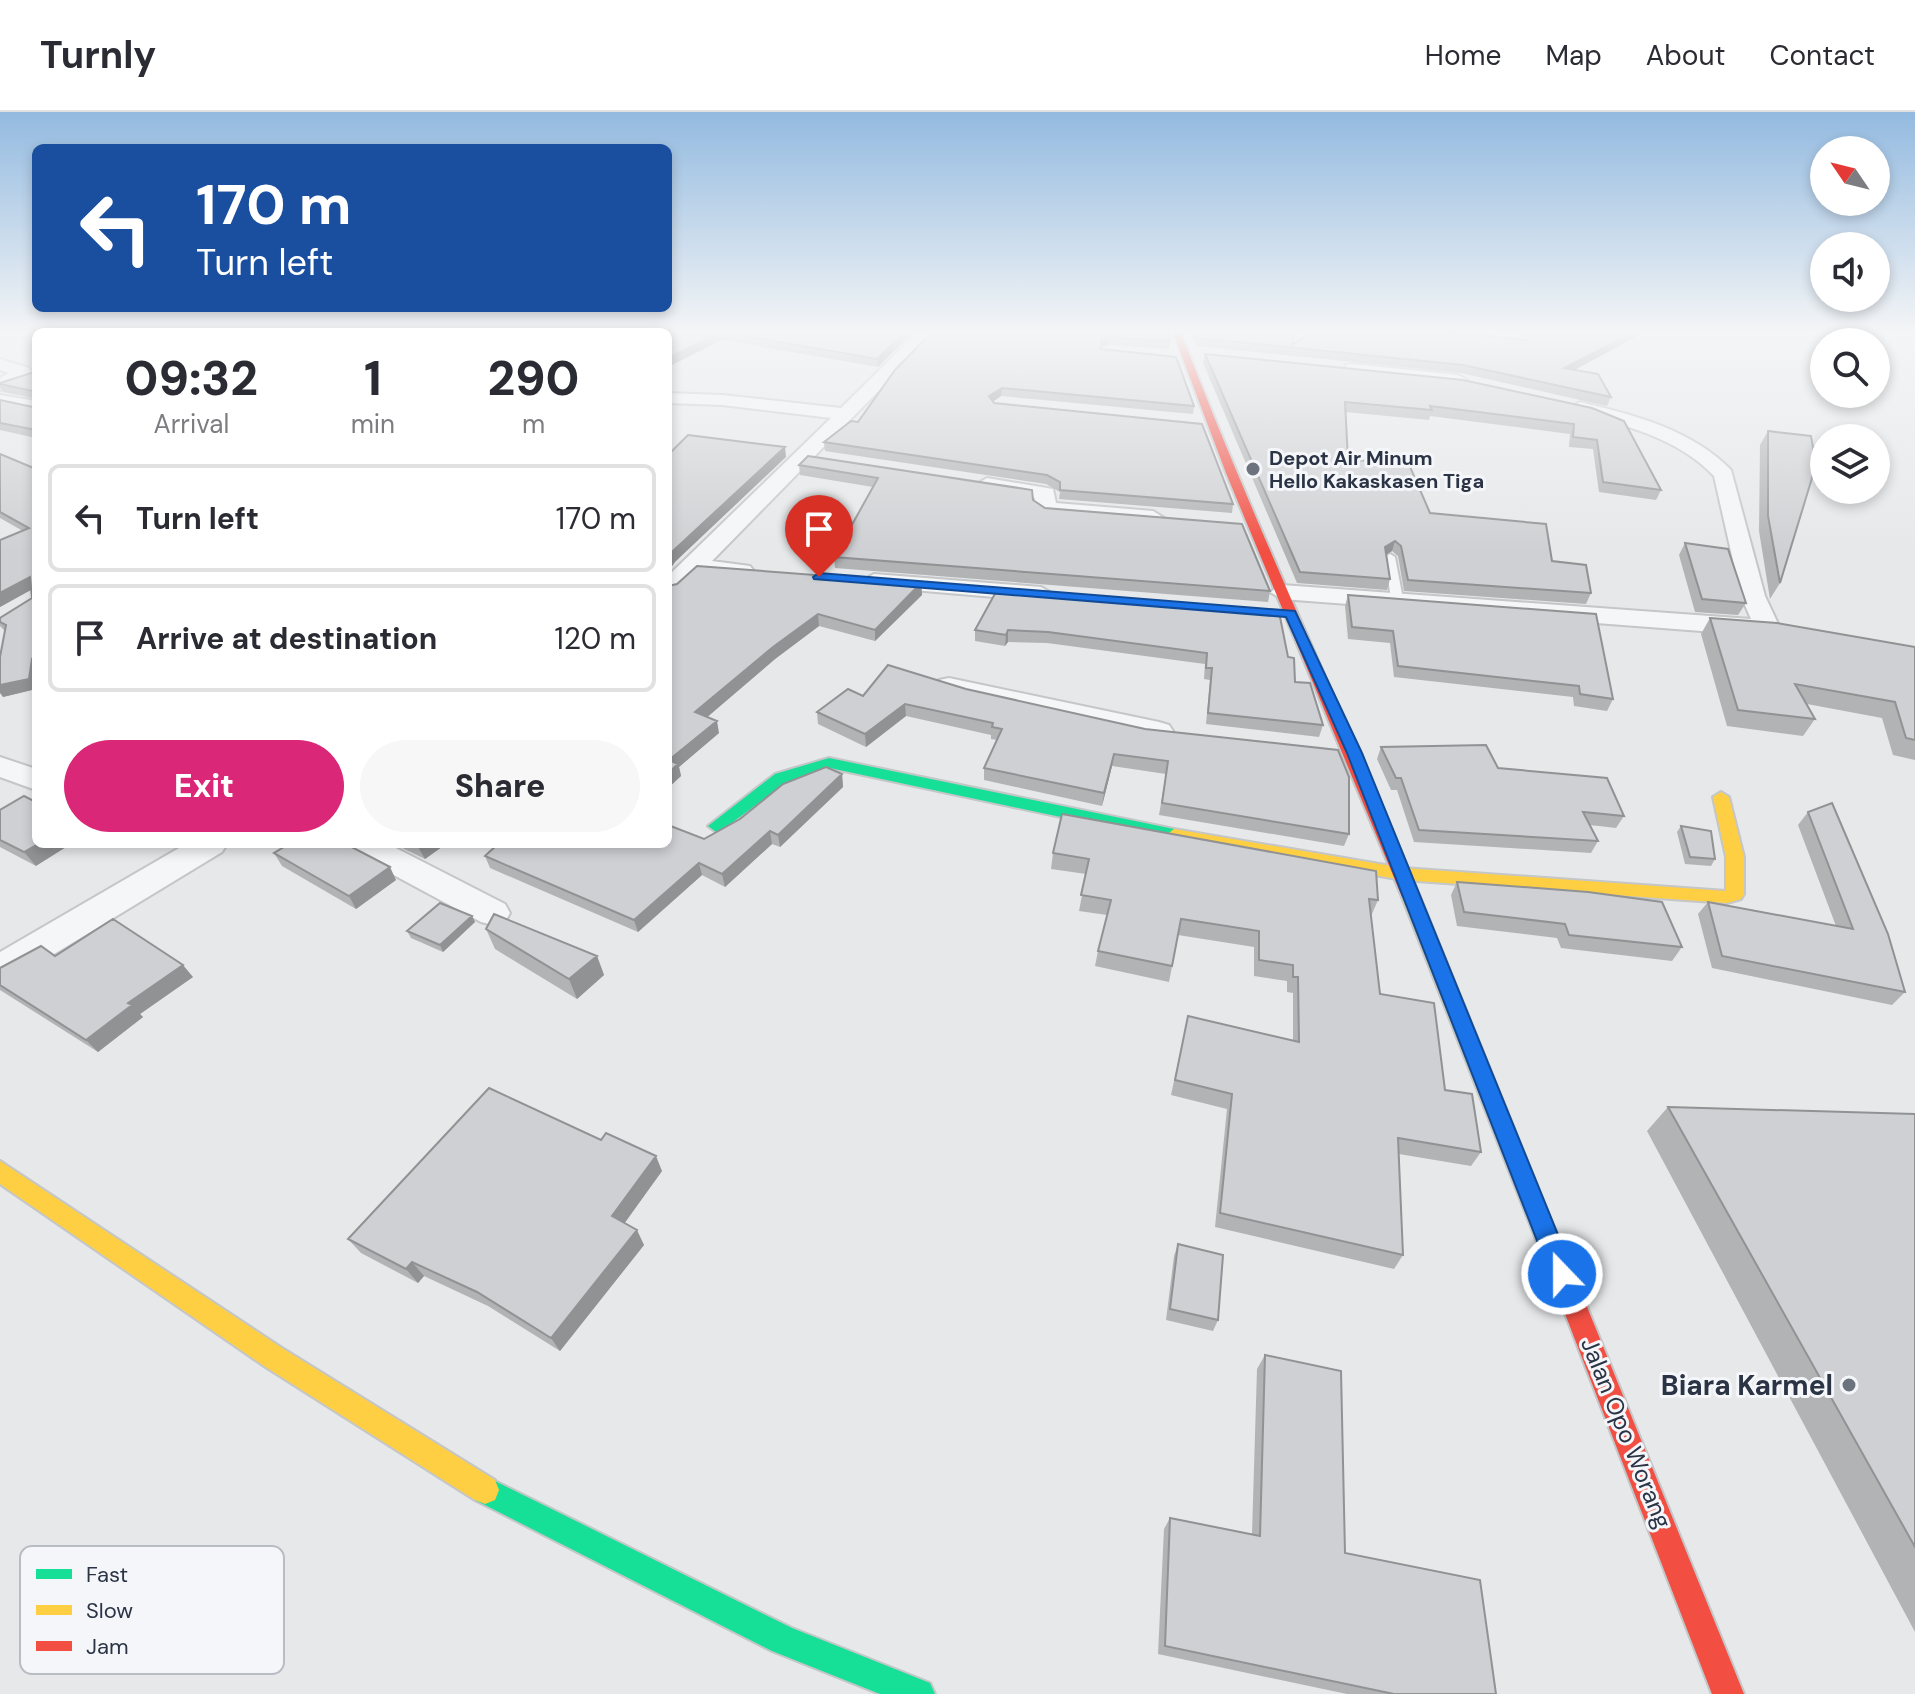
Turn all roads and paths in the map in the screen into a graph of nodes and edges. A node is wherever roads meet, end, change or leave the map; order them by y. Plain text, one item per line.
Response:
1 (755, 404) edge
2 (853, 404) edge
3 (1197, 404) edge
4 (1567, 406) edge
5 (842, 414) junction
6 (801, 456) junction
7 (833, 461) edge
8 (973, 482) edge
9 (1170, 520) edge
10 (1225, 524) edge
11 (1253, 525) junction
12 (1390, 557) edge
13 (772, 573) edge
14 (678, 575) edge
15 (850, 579) edge
16 (1071, 596) edge
17 (1397, 599) junction
18 (1286, 603) junction
19 (1259, 611) edge
20 (1767, 628) junction
21 (1795, 634) edge
22 (939, 684) edge
23 (1181, 734) edge
24 (1325, 749) edge
25 (1354, 753) junction
26 (0, 766) edge
27 (32, 778) edge
28 (1721, 797) dead end
29 (716, 826) dead end
30 (201, 848) edge
31 (370, 848) edge
32 (1403, 874) junction
33 (493, 913) edge
34 (0, 969) edge
35 (0, 1171) edge
36 (919, 1694) edge
37 (1728, 1694) edge

1 - 5 street
2 - 5 street
3 - 11 street, Jalan Opo Worang
4 - 20 street
5 - 6 street
6 - 7 street
6 - 14 street
8 - 9 street
10 - 11 street
11 - 18 street, Jalan Opo Worang
12 - 17 lane
13 - 14 street
15 - 16 street
17 - 18 street
17 - 20 street
18 - 19 street
18 - 25 street, Jalan Opo Worang
20 - 21 street
22 - 23 street
24 - 25 street
25 - 32 street, Jalan Opo Worang
26 - 27 street
28 - 32 street
29 - 32 street
30 - 34 street
31 - 33 street
32 - 37 street, Jalan Opo Worang
35 - 36 street

